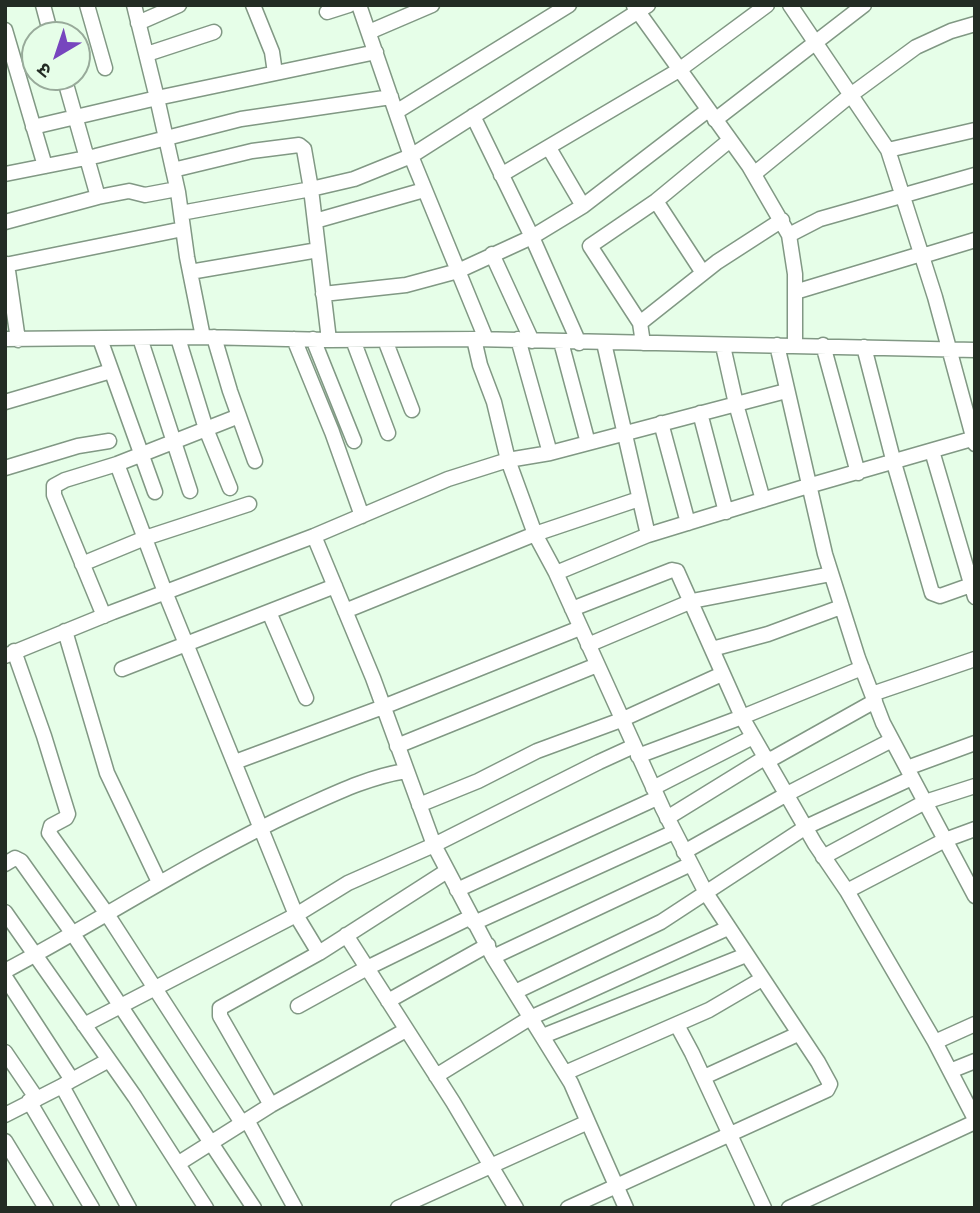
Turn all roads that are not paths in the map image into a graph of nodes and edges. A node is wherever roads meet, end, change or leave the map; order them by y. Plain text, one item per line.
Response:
1 (87, 5) edge
2 (134, 5) edge
3 (179, 5) edge
4 (253, 5) edge
5 (349, 5) edge
6 (359, 5) edge
7 (432, 5) edge
8 (569, 5) edge
9 (767, 5) edge
10 (790, 5) edge
11 (864, 5) edge
12 (640, 8) edge
13 (327, 12) dead end
14 (138, 23) junction
15 (975, 24) edge
16 (5, 30) edge
17 (214, 32) dead end
18 (369, 32) junction
19 (815, 41) junction
20 (376, 52) junction
21 (146, 54) junction
22 (9, 60) edge
23 (105, 68) dead end
24 (679, 70) junction
25 (275, 73) junction
26 (68, 91) edge
27 (852, 94) junction
28 (158, 97) junction
29 (393, 105) junction
30 (711, 115) junction
31 (473, 116) junction
32 (75, 118) junction
33 (33, 127) junction
34 (975, 130) edge
35 (165, 139) junction
36 (730, 141) junction
37 (549, 148) junction
38 (888, 150) junction
39 (411, 156) junction
40 (86, 158) junction
41 (45, 166) junction
42 (173, 170) junction
43 (5, 174) edge
44 (754, 174) junction
45 (501, 175) junction
46 (975, 175) edge
47 (177, 189) junction
48 (311, 189) junction
49 (424, 190) junction
50 (903, 195) junction
51 (98, 197) junction
52 (656, 201) junction
53 (583, 206) junction
54 (181, 214) junction
55 (782, 220) junction
56 (315, 221) junction
57 (5, 222) edge
58 (183, 229) junction
59 (789, 235) junction
60 (532, 237) junction
61 (975, 240) edge
62 (318, 250) junction
63 (492, 254) junction
64 (922, 255) junction
65 (6, 265) edge
66 (458, 271) junction
67 (190, 272) junction
68 (703, 273) junction
69 (795, 292) junction
70 (323, 294) junction
71 (640, 323) junction
72 (209, 337) junction
73 (140, 338) junction
74 (178, 338) junction
75 (100, 339) junction
76 (293, 339) junction
77 (313, 339) junction
78 (480, 339) junction
79 (12, 340) edge
80 (329, 340) junction
81 (353, 340) junction
82 (384, 340) junction
83 (525, 340) junction
84 (561, 342) junction
85 (579, 343) junction
86 (604, 343) junction
87 (643, 343) junction
88 (776, 345) junction
89 (795, 345) junction
90 (823, 345) junction
91 (723, 346) junction
92 (864, 347) junction
93 (949, 349) junction
94 (975, 350) edge
95 (111, 371) junction
96 (786, 391) junction
97 (5, 402) edge
98 (736, 404) junction
99 (412, 410) dead end
100 (700, 413) junction
101 (239, 416) junction
102 (662, 423) junction
103 (206, 429) junction
104 (388, 433) dead end
105 (624, 433) junction
106 (173, 440) junction
107 (974, 440) edge
108 (109, 441) dead end
109 (354, 441) dead end
110 (588, 443) junction
111 (932, 451) junction
112 (550, 453) junction
113 (141, 454) junction
114 (508, 460) junction
115 (255, 461) dead end
116 (894, 463) junction
117 (117, 464) junction
118 (5, 468) edge
119 (858, 472) junction
120 (808, 486) junction
121 (230, 488) dead end
122 (190, 491) dead end
123 (155, 492) dead end
124 (639, 499) junction
125 (763, 500) junction
126 (249, 503) dead end
127 (726, 512) junction
128 (362, 516) junction
129 (688, 523) junction
130 (535, 534) junction
131 (648, 535) junction
132 (314, 537) junction
133 (145, 538) junction
134 (82, 564) junction
135 (556, 573) junction
136 (831, 574) junction
137 (335, 586) junction
138 (973, 591) edge
139 (165, 592) junction
140 (692, 601) junction
141 (841, 607) junction
142 (572, 609) junction
143 (345, 611) junction
144 (269, 612) junction
145 (104, 616) junction
146 (580, 628) junction
147 (65, 631) junction
148 (186, 644) junction
149 (587, 645) junction
150 (712, 649) junction
151 (10, 653) edge
152 (975, 659) edge
153 (597, 665) junction
154 (862, 668) junction
155 (122, 669) dead end
156 (722, 674) junction
157 (306, 698) dead end
158 (874, 698) junction
159 (383, 707) junction
160 (742, 717) junction
161 (621, 720) junction
162 (753, 737) junction
163 (892, 740) junction
164 (975, 743) edge
165 (397, 746) junction
166 (636, 751) junction
167 (767, 759) junction
168 (234, 762) junction
169 (406, 771) junction
170 (910, 773) junction
171 (975, 786) edge
172 (655, 793) junction
173 (788, 794) junction
174 (925, 802) junction
175 (419, 805) junction
176 (667, 818) junction
177 (261, 827) junction
178 (806, 827) junction
179 (975, 829) edge
180 (674, 832) junction
181 (945, 840) junction
182 (434, 845) junction
183 (824, 857) junction
184 (687, 858) junction
185 (5, 864) edge
186 (447, 871) junction
187 (969, 871) edge
188 (159, 882) junction
189 (457, 890) junction
190 (846, 891) junction
191 (706, 893) junction
192 (975, 896) edge
193 (5, 912) edge
194 (107, 914) junction
195 (296, 915) junction
196 (473, 920) junction
197 (728, 928) junction
198 (73, 934) junction
199 (346, 935) junction
200 (491, 951) junction
201 (318, 953) junction
202 (36, 954) junction
203 (746, 955) junction
204 (367, 968) junction
205 (5, 971) edge
206 (5, 976) edge
207 (762, 979) junction
208 (155, 988) junction
209 (515, 992) junction
210 (388, 1001) junction
211 (298, 1006) dead end
212 (121, 1007) junction
213 (530, 1017) junction
214 (975, 1024) edge
215 (84, 1025) junction
216 (677, 1025) junction
217 (406, 1030) junction
218 (799, 1034) junction
219 (543, 1036) junction
220 (936, 1042) junction
221 (5, 1052) edge
222 (109, 1060) junction
223 (975, 1060) edge
224 (950, 1071) junction
225 (565, 1073) junction
226 (436, 1076) junction
227 (704, 1077) junction
228 (67, 1083) junction
229 (33, 1100) junction
230 (271, 1105) junction
231 (5, 1115) edge
232 (244, 1121) junction
233 (975, 1121) edge
234 (588, 1122) junction
235 (730, 1135) junction
236 (5, 1141) edge
237 (211, 1142) junction
238 (179, 1163) junction
239 (492, 1166) junction
240 (617, 1187) junction
241 (585, 1204) edge
242 (46, 1208) edge
243 (92, 1208) edge
244 (129, 1208) edge
245 (206, 1208) edge
246 (254, 1208) edge
247 (295, 1208) edge
248 (398, 1208) edge
249 (516, 1208) edge
250 (568, 1208) edge
251 (626, 1208) edge
252 (764, 1208) edge
253 (789, 1208) edge

1 - 23 street
2 - 14 street
3 - 14 street
4 - 25 street
5 - 13 street
6 - 18 street
7 - 18 street
8 - 29 street
9 - 24 street
10 - 19 street
11 - 19 street
12 - 24 street
12 - 31 street
14 - 21 street
15 - 27 street
16 - 22 street
17 - 21 street
18 - 20 street
19 - 27 street
19 - 30 street
20 - 25 street
20 - 29 street
21 - 28 street
22 - 33 street
24 - 30 street
24 - 37 street
25 - 28 street
26 - 32 street
27 - 38 street
27 - 44 street
28 - 32 street
28 - 35 street
29 - 35 street
29 - 39 street
30 - 36 street
30 - 53 street
31 - 39 street
31 - 45 street
32 - 33 street
32 - 40 street
33 - 41 street
34 - 38 street
35 - 40 street
35 - 42 street
36 - 44 street
36 - 52 street
37 - 45 street
37 - 53 street
38 - 50 street
39 - 48 street
39 - 49 street
40 - 41 street
40 - 51 street
41 - 43 street
42 - 47 street
42 - 48 street
44 - 55 street
45 - 60 street
46 - 50 street
47 - 51 street
47 - 54 street
48 - 54 street
48 - 56 street
49 - 56 street
49 - 66 street
50 - 59 street
50 - 64 street
51 - 57 street
52 - 68 street
52 - 71 street
53 - 60 street
54 - 58 street
55 - 59 street
55 - 68 street
56 - 62 street
58 - 65 street
58 - 67 street
59 - 69 street
60 - 63 street
60 - 85 street
61 - 64 street
62 - 67 street
62 - 70 street
63 - 66 street
63 - 83 street
64 - 69 street
64 - 93 street
65 - 79 street
66 - 70 street
66 - 78 street
67 - 72 street
68 - 71 street
69 - 89 street
70 - 80 street
71 - 87 street
72 - 74 street
72 - 76 street
72 - 101 street
73 - 74 street
73 - 75 street
73 - 106 street
74 - 103 street
75 - 79 street
75 - 95 street
76 - 77 street
76 - 128 street
77 - 80 street
77 - 109 street
78 - 82 street
78 - 83 street
78 - 114 street
80 - 81 street
81 - 82 street
81 - 104 street
82 - 99 street
83 - 84 street
83 - 112 street
84 - 85 street
84 - 110 street
85 - 86 street
86 - 87 street
86 - 105 street
87 - 91 street
88 - 89 street
88 - 91 street
88 - 96 street
89 - 90 street
90 - 92 street
90 - 119 street
91 - 98 street
92 - 93 street
92 - 116 street
93 - 94 street
93 - 107 street
95 - 97 street
95 - 113 street
96 - 98 street
96 - 120 street
98 - 100 street
98 - 125 street
100 - 102 street
100 - 127 street
101 - 103 street
101 - 115 street
102 - 105 street
102 - 129 street
103 - 106 street
103 - 121 street
105 - 110 street
105 - 124 street
106 - 113 street
106 - 122 street
107 - 111 street
108 - 118 street
110 - 112 street
111 - 116 street
111 - 138 street
112 - 114 street
113 - 117 street
113 - 123 street
114 - 128 street
114 - 130 street
116 - 119 street
116 - 138 street
117 - 133 street
117 - 134 street
119 - 120 street
120 - 125 street
120 - 136 street
124 - 130 street
124 - 131 street
125 - 127 street
126 - 133 street
127 - 129 street
128 - 132 street
129 - 131 street
130 - 135 street
130 - 143 street
131 - 135 street
132 - 137 street
132 - 139 street
133 - 134 street
133 - 139 street
134 - 145 street
135 - 142 street
136 - 140 street
136 - 141 street
137 - 143 street
137 - 144 street
139 - 145 street
139 - 148 street
140 - 142 street
140 - 149 street
140 - 150 street
141 - 150 street
141 - 154 street
142 - 146 street
143 - 159 street
144 - 148 street
144 - 157 street
145 - 147 street
146 - 149 street
146 - 159 street
147 - 151 street
147 - 188 street
148 - 155 street
148 - 168 street
149 - 153 street
150 - 156 street
151 - 194 street
152 - 158 street
153 - 161 street
153 - 165 street
154 - 158 street
154 - 160 street
156 - 160 street
156 - 161 street
158 - 163 street
158 - 167 street
159 - 165 street
159 - 168 street
160 - 162 street
160 - 166 street
161 - 166 street
161 - 175 street
162 - 167 street
162 - 172 street
163 - 170 street
163 - 173 street
164 - 170 street
165 - 169 street
166 - 172 street
166 - 182 street
167 - 173 street
167 - 176 street
168 - 177 street
169 - 175 street
169 - 177 street
170 - 174 street
170 - 178 street
171 - 174 street
172 - 176 street
172 - 189 street
173 - 178 street
173 - 184 street
174 - 181 street
174 - 183 street
175 - 182 street
176 - 180 street
177 - 188 street
177 - 195 street
178 - 183 street
178 - 191 street
179 - 181 street
180 - 184 street
180 - 196 street
181 - 187 street
181 - 190 street
182 - 186 street
182 - 195 street
183 - 190 street
184 - 191 street
184 - 200 street
185 - 198 street
186 - 189 street
186 - 199 street
187 - 192 street
188 - 194 street
189 - 196 street
190 - 220 street
191 - 197 street
191 - 209 street
193 - 202 street
194 - 198 street
194 - 208 street
195 - 201 street
195 - 208 street
196 - 200 street
196 - 204 street
197 - 203 street
197 - 213 street
198 - 202 street
198 - 212 street
199 - 201 street
199 - 204 street
200 - 209 street
200 - 210 street
201 - 230 street
202 - 205 street
202 - 215 street
203 - 207 street
203 - 219 street
204 - 210 street
204 - 211 street
206 - 228 street
207 - 216 street
207 - 218 street
208 - 212 street
208 - 232 street
209 - 213 street
210 - 217 street
212 - 215 street
212 - 237 street
213 - 219 street
213 - 226 street
214 - 220 street
215 - 222 street
216 - 225 street
216 - 227 street
217 - 226 street
217 - 230 street
218 - 227 street
218 - 235 street
219 - 225 street
220 - 224 street
221 - 229 street
222 - 228 street
222 - 238 street
223 - 224 street
224 - 233 street
225 - 234 street
226 - 239 street
227 - 235 street
228 - 229 street
228 - 244 street
229 - 231 street
229 - 243 street
230 - 232 street
232 - 237 street
232 - 247 street
233 - 253 street
234 - 239 street
234 - 240 street
235 - 240 street
235 - 252 street
236 - 242 street
237 - 238 street
237 - 246 street
238 - 245 street
239 - 248 street
239 - 249 street
240 - 241 street
240 - 251 street
241 - 250 street

